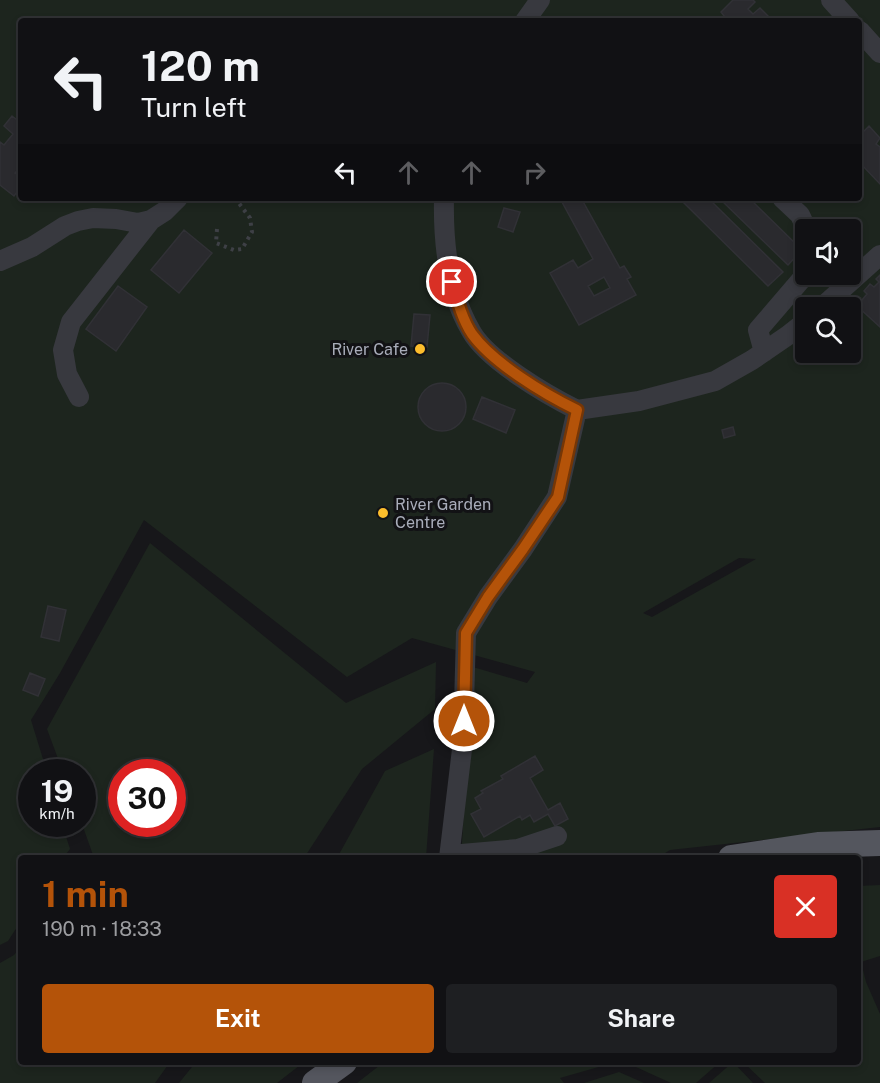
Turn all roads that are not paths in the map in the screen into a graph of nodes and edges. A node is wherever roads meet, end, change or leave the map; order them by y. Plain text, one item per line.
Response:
1 (540, 0) edge
2 (831, 0) edge
3 (527, 18) edge
4 (847, 18) edge
5 (862, 33) edge
6 (880, 53) edge
7 (175, 201) edge
8 (444, 201) edge
9 (785, 201) edge
10 (802, 219) edge
11 (151, 220) junction
12 (880, 255) edge
13 (0, 261) edge
14 (797, 285) edge
15 (833, 297) edge
16 (795, 330) edge
17 (764, 352) junction
18 (79, 397) dead end
19 (577, 410) junction
20 (557, 836) dead end
21 (880, 843) edge
22 (450, 855) edge
23 (460, 855) edge
24 (751, 855) edge
25 (340, 1065) edge
26 (315, 1083) edge

1 - 3 street
2 - 4 street
5 - 6 street
7 - 11 street
8 - 19 street
9 - 10 street
11 - 13 street
11 - 18 street
12 - 15 street
14 - 17 street
16 - 17 street
17 - 19 street
19 - 22 street
20 - 23 street
21 - 24 main road
25 - 26 main road

